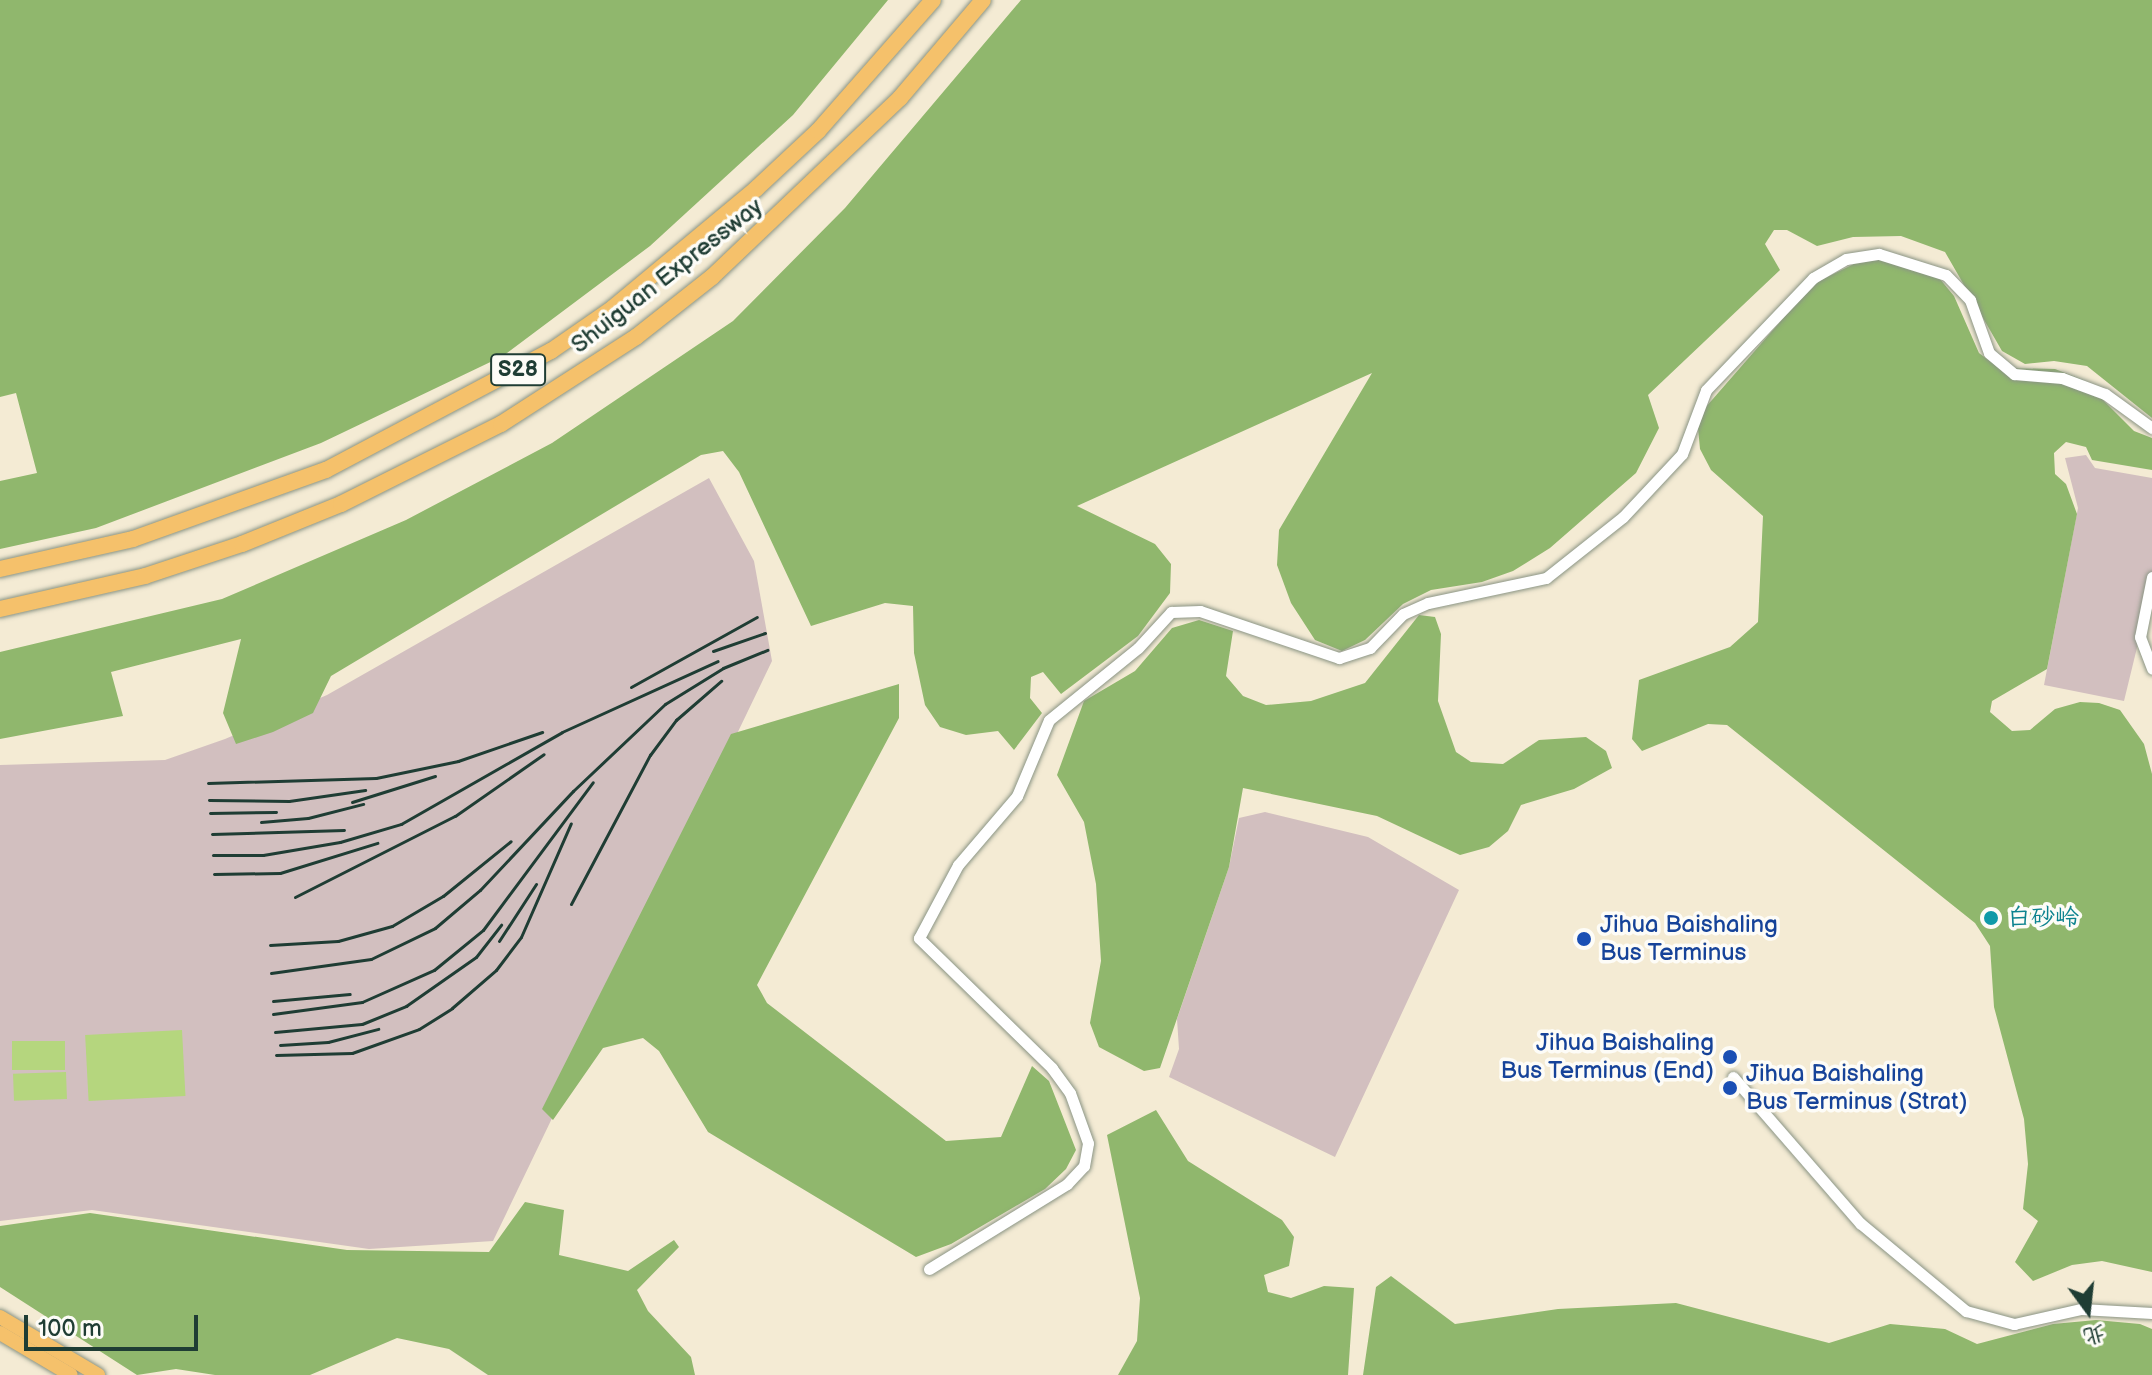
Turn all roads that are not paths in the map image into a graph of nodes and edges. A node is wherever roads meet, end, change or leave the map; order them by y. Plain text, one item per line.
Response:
1 (933, 0) edge
2 (983, 0) edge
3 (2152, 428) edge
4 (0, 569) edge
5 (2152, 577) edge
6 (0, 609) edge
7 (2152, 669) edge
8 (1733, 1077) dead end
9 (929, 1269) dead end
10 (2152, 1313) edge
11 (0, 1317) edge
12 (0, 1333) edge
13 (48, 1361) junction
14 (59, 1375) edge
15 (71, 1375) edge
16 (98, 1375) edge

1 - 4 highway, Shuiguan Expressway / S28
2 - 6 highway, Shuiguan Expressway / S28
3 - 9 street
5 - 7 street
8 - 10 street
11 - 16 main road
12 - 13 main road
13 - 14 main road
13 - 15 main road

